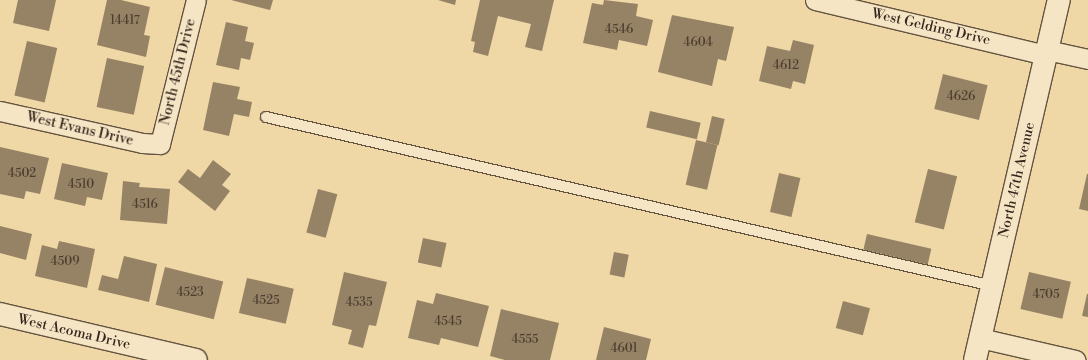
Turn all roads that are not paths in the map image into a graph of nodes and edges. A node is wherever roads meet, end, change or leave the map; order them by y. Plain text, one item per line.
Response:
1 (196, 0) edge
2 (815, 0) edge
3 (1059, 0) edge
4 (1047, 52) junction
5 (1088, 59) edge
6 (0, 111) edge
7 (266, 117) dead end
8 (160, 144) joint
9 (993, 286) junction
10 (0, 314) edge
11 (980, 338) junction
12 (196, 360) edge
13 (975, 360) edge
14 (1075, 360) edge

1 - 8 street, North 45th Drive
2 - 4 street, West Gelding Drive
3 - 4 street, North 47th Avenue
4 - 5 street, West Gelding Drive
4 - 9 street, North 47th Avenue
6 - 8 street, West Evans Drive
7 - 9 lane
9 - 11 street, North 47th Avenue
10 - 12 street, West Acoma Drive
11 - 13 street, North 47th Avenue
11 - 14 street

